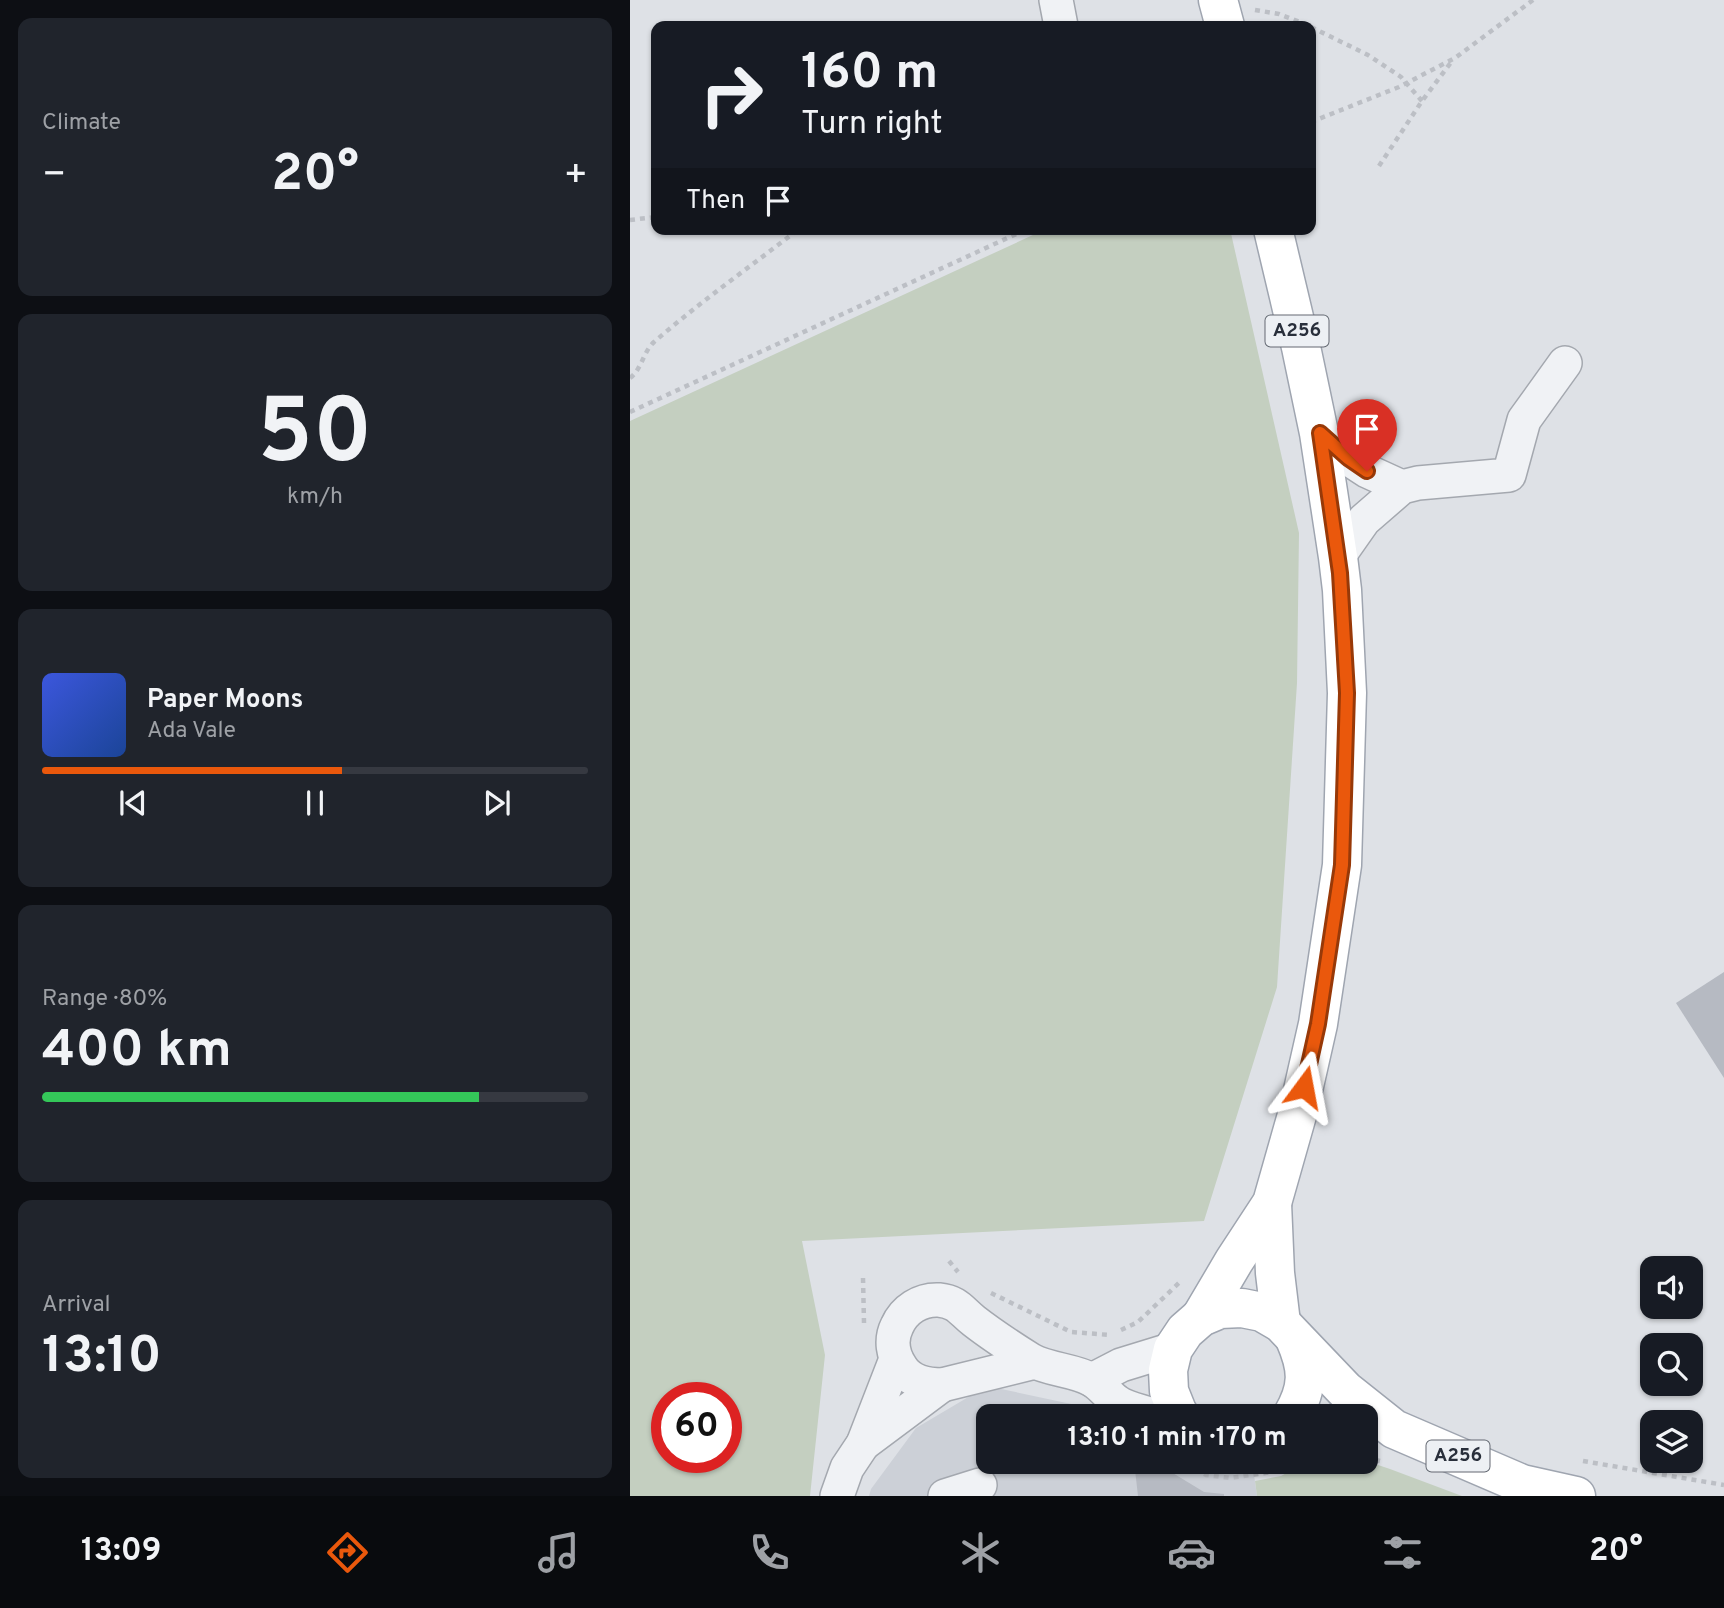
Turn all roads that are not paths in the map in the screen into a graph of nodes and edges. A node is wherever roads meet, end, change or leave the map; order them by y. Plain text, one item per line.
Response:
1 (1056, 0) edge
2 (1060, 21) edge
3 (1274, 235) edge
4 (1565, 363) dead end
5 (1320, 433) junction
6 (1402, 487) junction
7 (1338, 557) junction
8 (1272, 1203) junction
9 (980, 1306) junction
10 (1201, 1317) junction
11 (1288, 1331) junction
12 (1173, 1349) junction
13 (896, 1359) junction
14 (1034, 1362) junction
15 (1092, 1380) junction
16 (949, 1383) junction
17 (1121, 1404) edge
18 (1174, 1404) edge
19 (1299, 1404) edge
20 (1380, 1428) edge
21 (863, 1444) junction
22 (1575, 1478) edge
23 (980, 1485) dead end
24 (838, 1496) edge
25 (946, 1496) edge

1 - 2 street
3 - 5 main road, A256
4 - 6 street
5 - 6 street
5 - 7 main road, A256
6 - 7 street
7 - 8 main road, A256
8 - 10 main road, A256
8 - 11 main road, A256
9 - 13 street
9 - 14 street
9 - 16 street
10 - 11 main road, A256
10 - 12 main road, A256
11 - 19 main road, A256
11 - 20 main road, A256
12 - 15 street
12 - 18 main road
13 - 16 street
13 - 21 street
14 - 15 street
14 - 16 street
15 - 17 street
16 - 21 street
20 - 22 main road, A256
21 - 24 street
23 - 25 street

